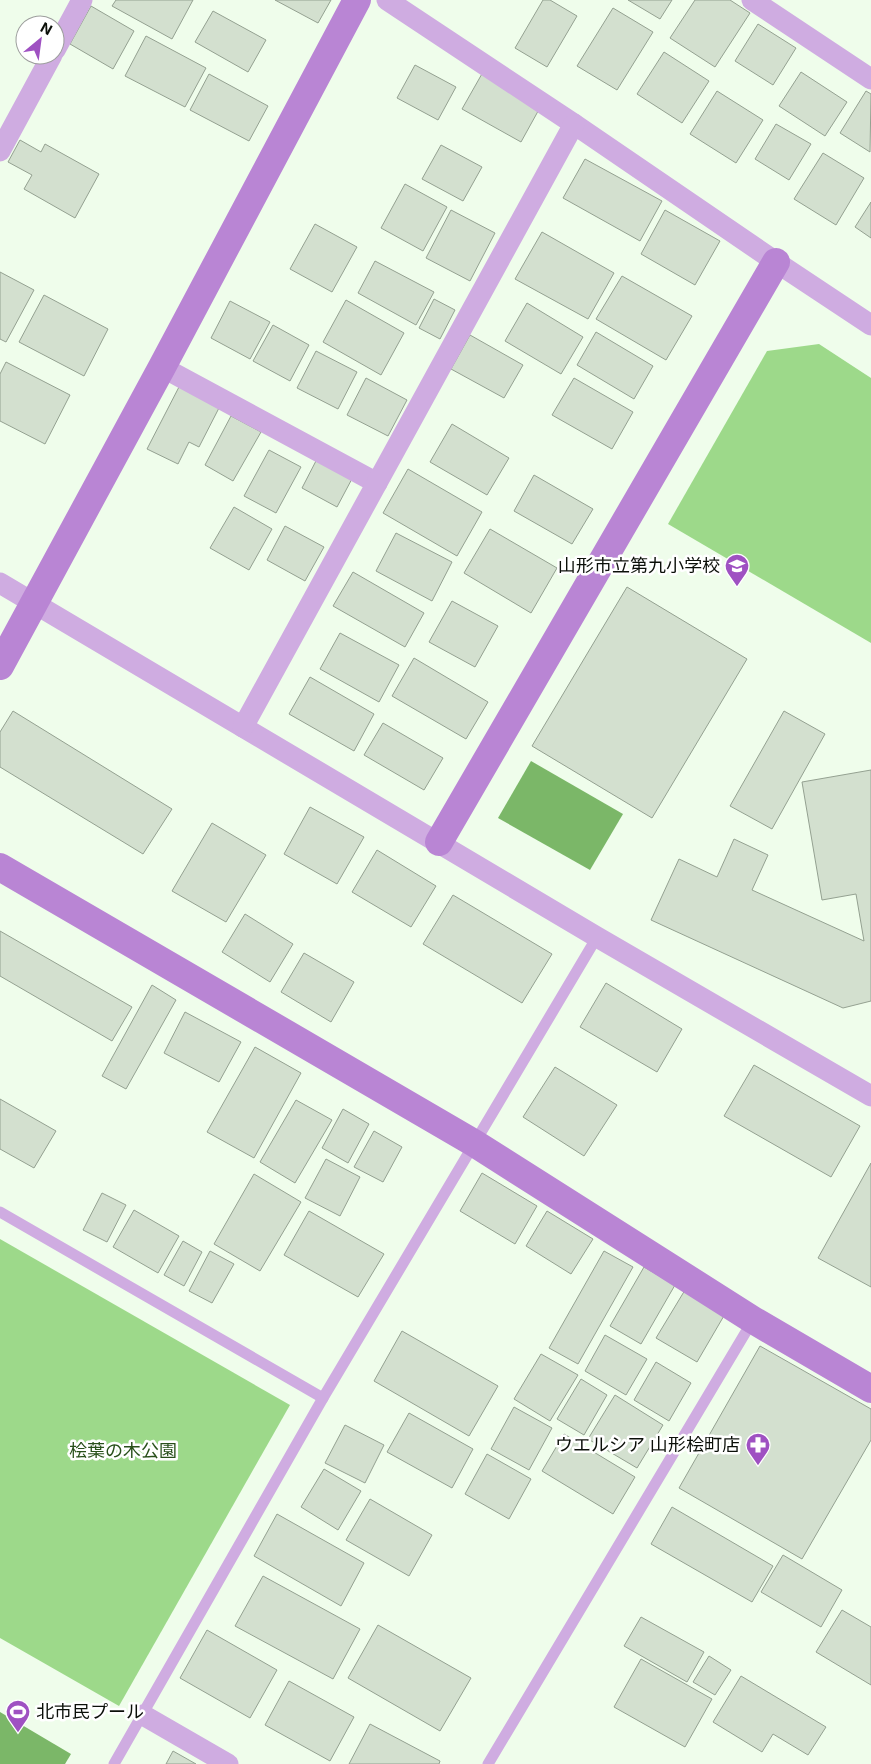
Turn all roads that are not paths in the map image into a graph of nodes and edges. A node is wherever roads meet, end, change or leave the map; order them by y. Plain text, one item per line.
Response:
1 (82, 0) edge
2 (358, 0) edge
3 (386, 0) edge
4 (752, 0) edge
5 (65, 31) edge
6 (47, 65) edge
7 (871, 79) edge
8 (574, 124) junction
9 (0, 151) edge
10 (776, 262) junction
11 (871, 325) edge
12 (162, 367) junction
13 (378, 483) junction
14 (0, 583) edge
15 (34, 604) junction
16 (0, 666) edge
17 (243, 727) junction
18 (439, 842) junction
19 (0, 867) edge
20 (597, 937) junction
21 (871, 1096) edge
22 (474, 1143) junction
23 (0, 1212) edge
24 (753, 1320) junction
25 (871, 1389) edge
26 (323, 1398) junction
27 (143, 1715) junction
28 (114, 1764) edge
29 (228, 1764) edge
30 (488, 1764) edge

1 - 5 street
2 - 12 street
3 - 8 street
4 - 7 street
6 - 9 street
8 - 10 street
8 - 13 street
10 - 11 street
10 - 18 street
12 - 13 street
12 - 15 street
13 - 17 street
14 - 15 street
15 - 16 street
15 - 17 street
17 - 18 street
18 - 20 street
19 - 22 street
20 - 21 street
20 - 22 lane
22 - 24 street
22 - 26 lane
23 - 26 lane
24 - 25 street
24 - 30 lane
26 - 27 lane
27 - 28 lane
27 - 29 street

